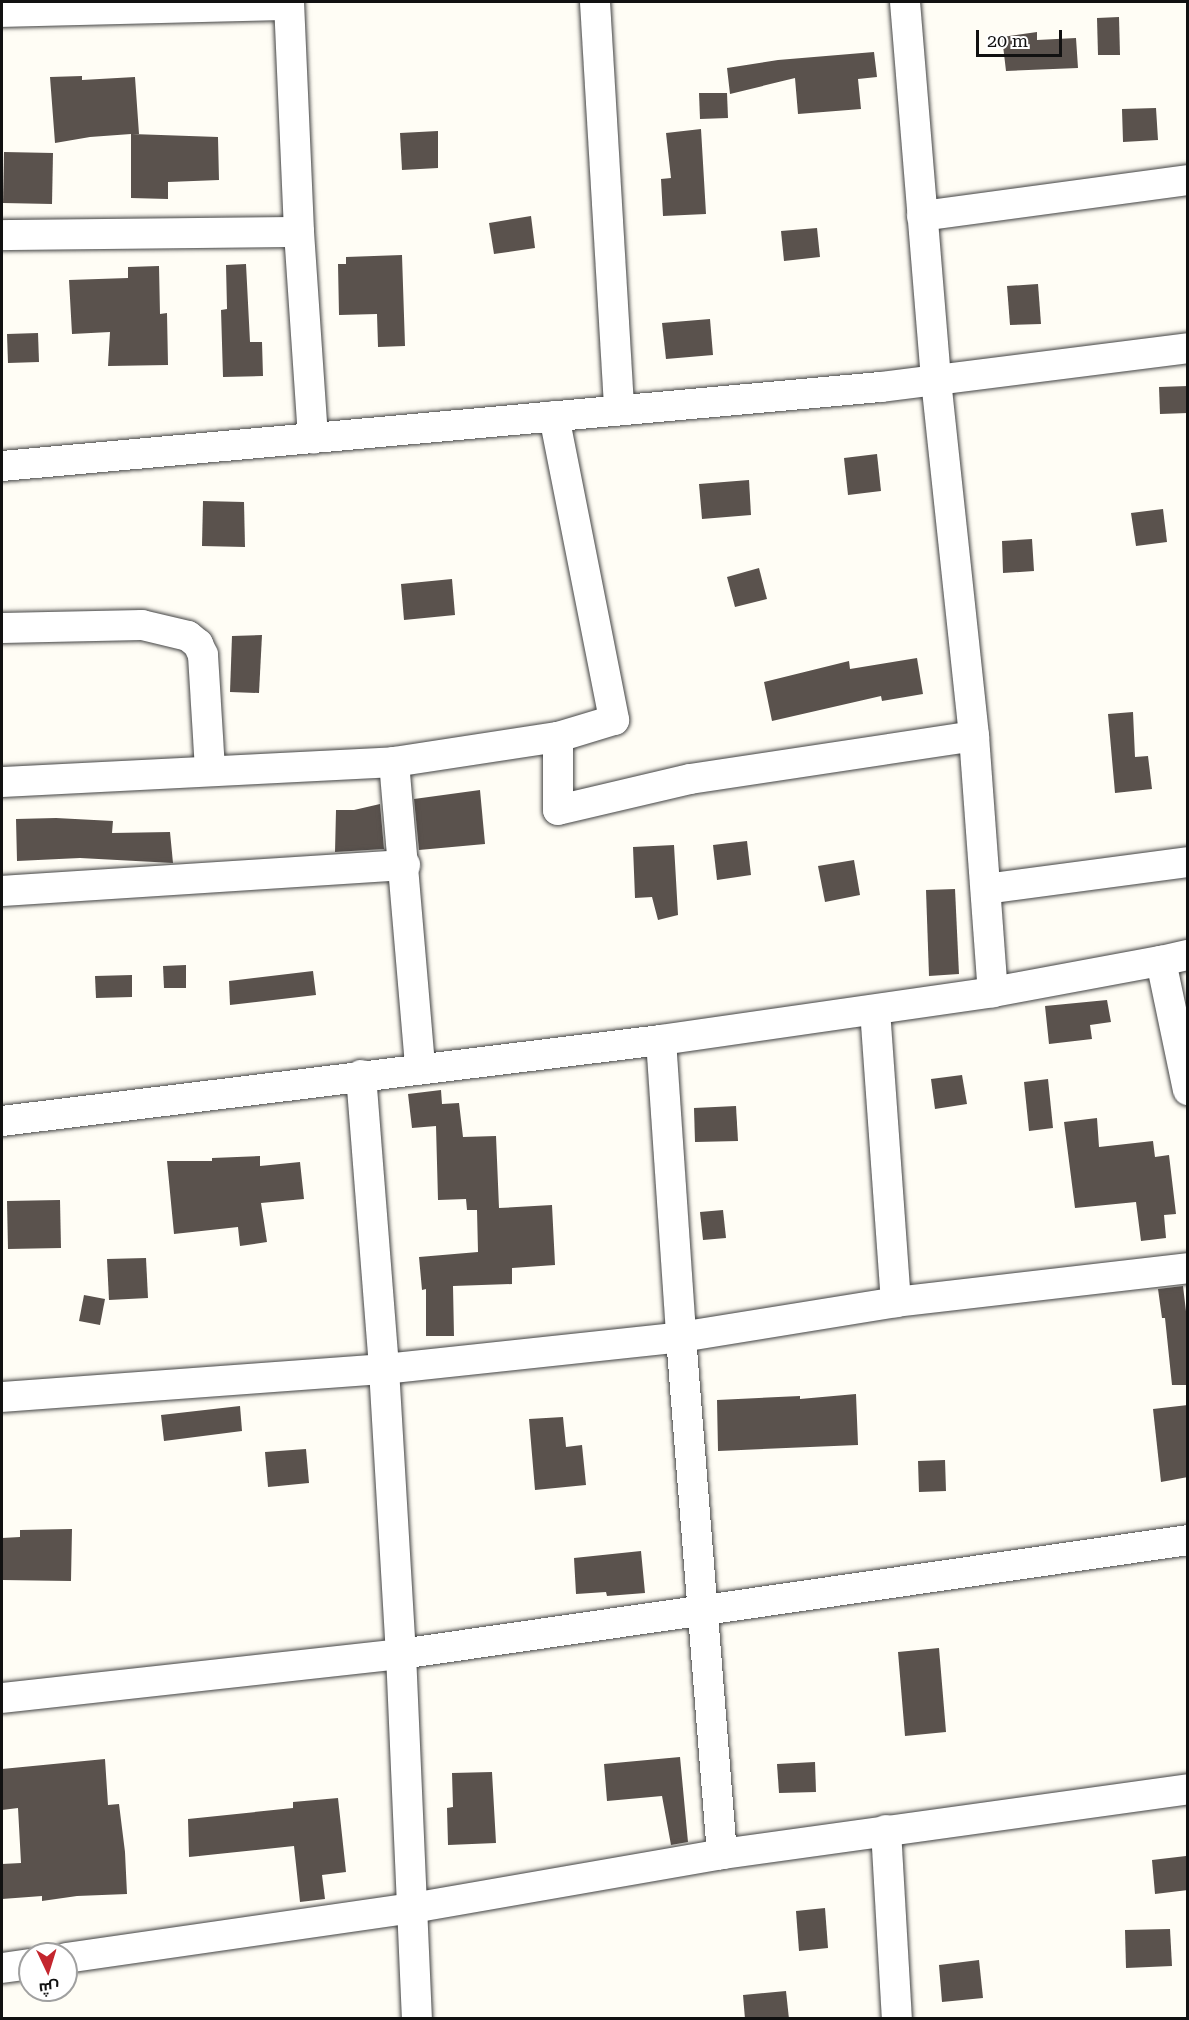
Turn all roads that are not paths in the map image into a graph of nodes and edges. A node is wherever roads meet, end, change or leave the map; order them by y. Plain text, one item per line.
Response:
1 (595, 2) edge
2 (905, 2) edge
3 (289, 3) edge
4 (2, 12) edge
5 (1188, 180) edge
6 (922, 216) junction
7 (299, 232) junction
8 (2, 235) edge
9 (1188, 348) edge
10 (936, 380) junction
11 (619, 409) junction
12 (554, 416) junction
13 (313, 439) junction
14 (2, 466) edge
15 (2, 628) edge
16 (974, 736) junction
17 (558, 737) junction
18 (394, 762) junction
19 (210, 771) junction
20 (2, 782) edge
21 (1188, 862) edge
22 (405, 865) junction
23 (986, 889) junction
24 (2, 891) edge
25 (1174, 958) edge
26 (993, 992) junction
27 (875, 1010) junction
28 (661, 1040) junction
29 (420, 1068) junction
30 (361, 1075) junction
31 (1188, 1090) edge
32 (2, 1121) edge
33 (1188, 1268) edge
34 (896, 1302) junction
35 (681, 1337) junction
36 (384, 1369) junction
37 (2, 1397) edge
38 (1188, 1540) edge
39 (704, 1610) junction
40 (401, 1654) junction
41 (2, 1698) edge
42 (1188, 1789) edge
43 (886, 1830) junction
44 (722, 1854) junction
45 (413, 1908) junction
46 (78, 1956) edge
47 (18, 1966) edge
48 (2, 1968) edge
49 (417, 2019) edge
50 (897, 2019) edge

1 - 11 street
2 - 6 street
3 - 4 street
3 - 7 street
5 - 6 street
6 - 10 street
7 - 8 street
7 - 13 street
9 - 10 street
10 - 11 street
10 - 16 street
11 - 12 street
12 - 13 street
12 - 17 street
13 - 14 street
15 - 19 street
16 - 17 street
16 - 23 street
17 - 18 street
18 - 19 street
18 - 22 street
19 - 20 street
21 - 23 street
22 - 24 street
22 - 29 street
23 - 26 street
25 - 26 street
25 - 31 street
26 - 27 street
27 - 28 street
27 - 34 street
28 - 29 street
28 - 35 street
29 - 30 street
30 - 32 street
30 - 36 street
33 - 34 street
34 - 35 street
35 - 36 street
35 - 39 street
36 - 37 street
36 - 40 street
38 - 39 street
39 - 40 street
39 - 44 street
40 - 41 street
40 - 45 street
42 - 43 street
43 - 44 street
43 - 50 street
44 - 45 street
45 - 46 street
45 - 49 street
47 - 48 street

